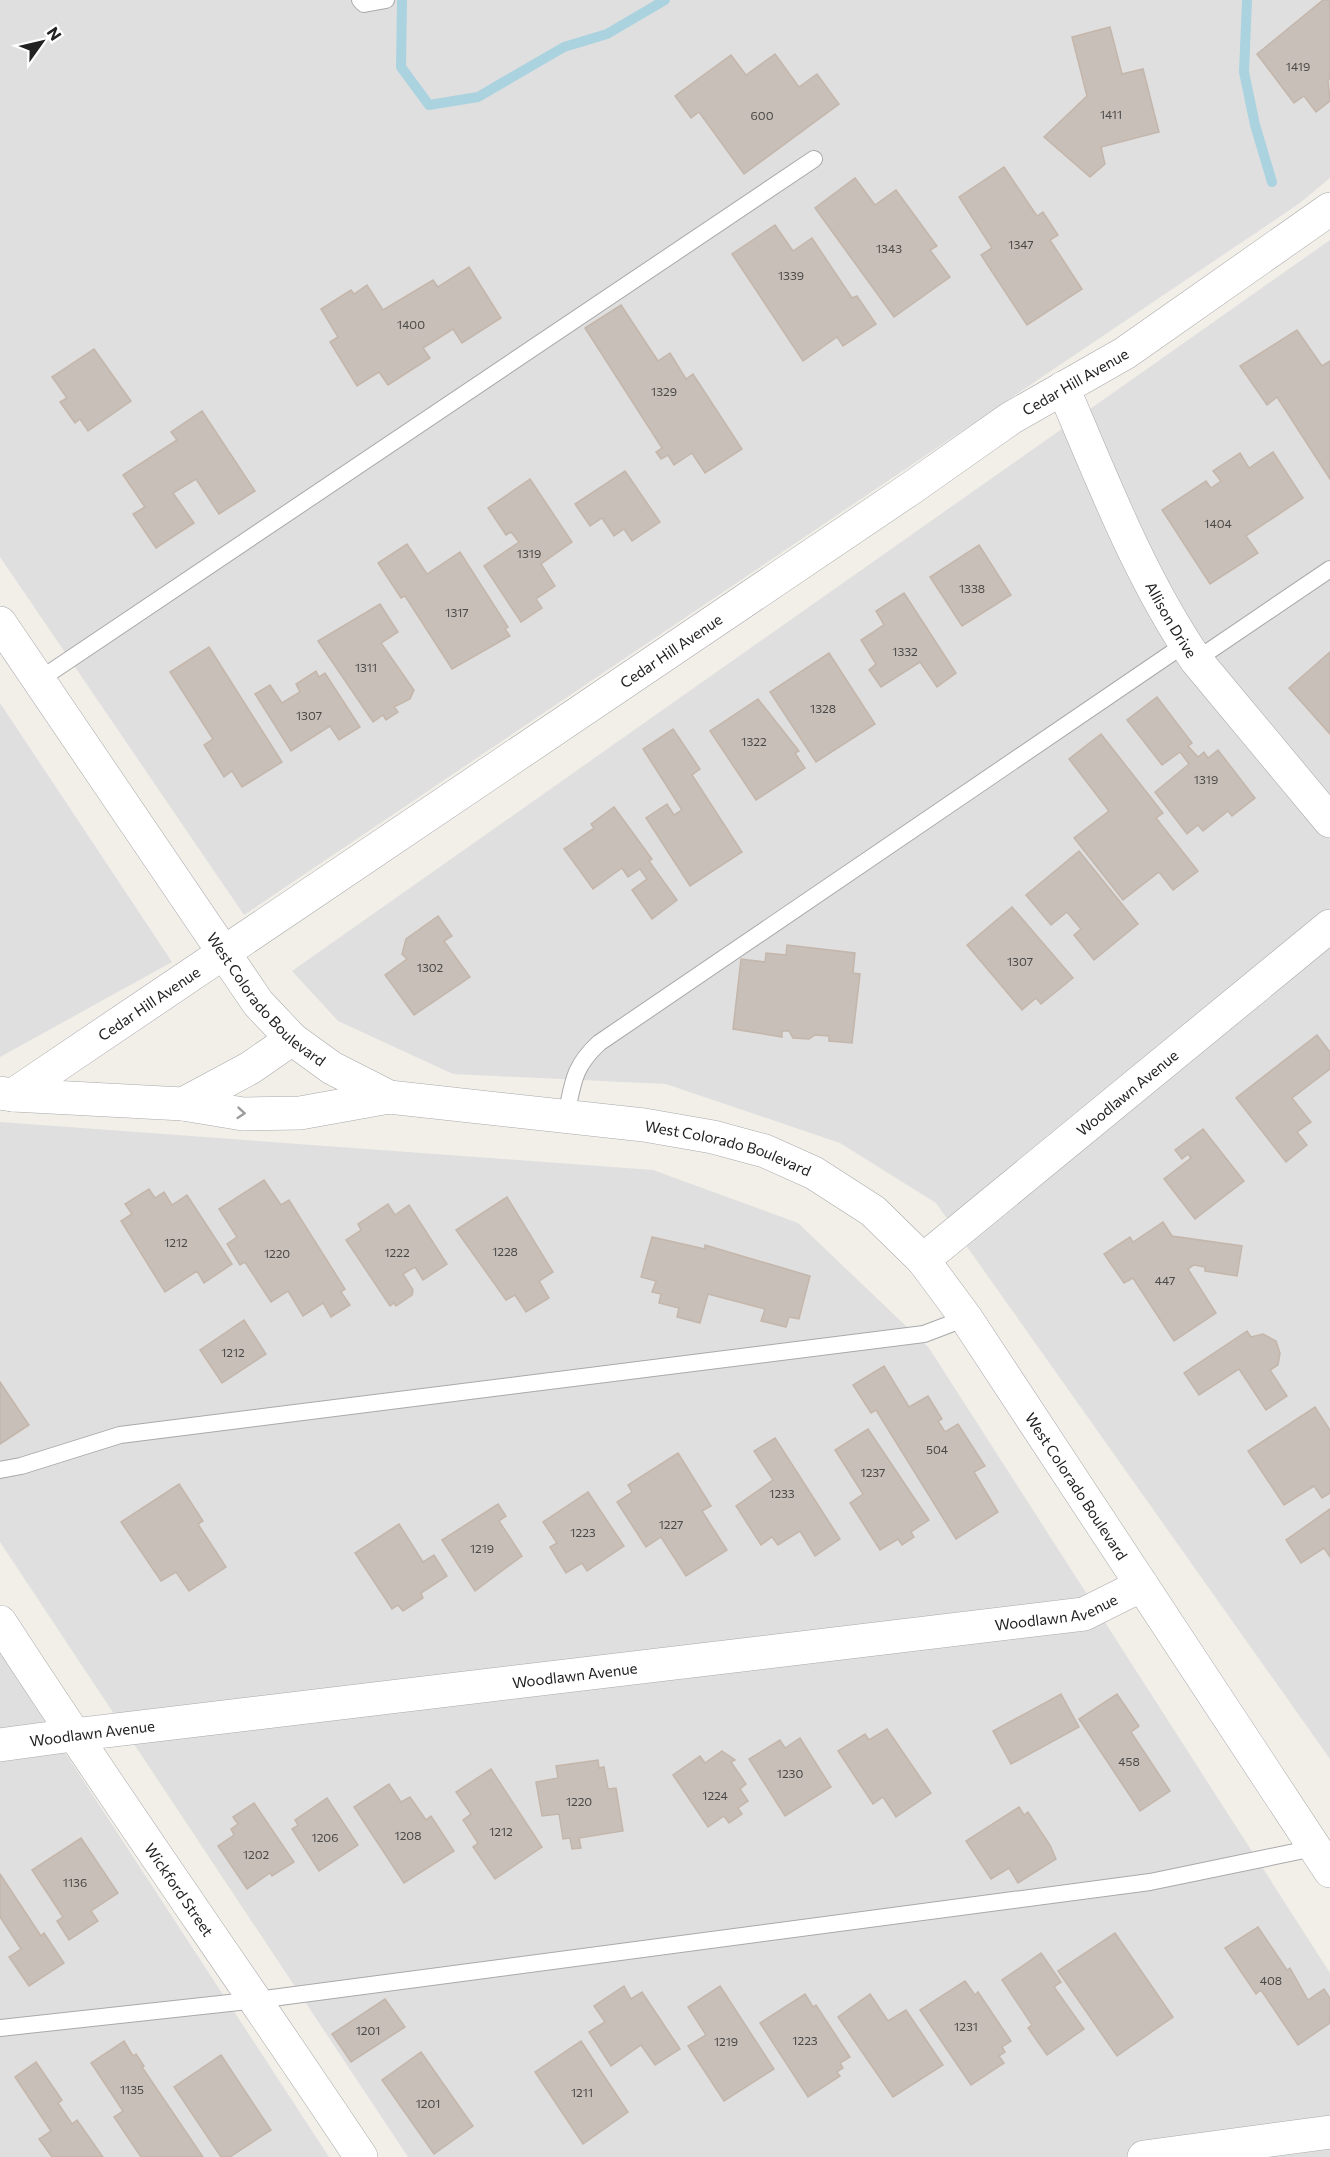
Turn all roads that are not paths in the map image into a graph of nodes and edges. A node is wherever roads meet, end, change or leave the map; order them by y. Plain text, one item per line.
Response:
1 (386, 0) edge
2 (362, 2) edge
3 (814, 159) dead end
4 (1330, 209) edge
5 (1064, 388) junction
6 (1330, 569) edge
7 (0, 623) edge
8 (1190, 652) junction
9 (39, 680) junction
10 (1330, 821) edge
11 (1330, 926) edge
12 (224, 954) junction
13 (292, 1039) junction
14 (6, 1094) edge
15 (389, 1097) junction
16 (183, 1104) junction
17 (566, 1116) junction
18 (923, 1260) junction
19 (966, 1318) junction
20 (0, 1470) edge
21 (1142, 1585) junction
22 (0, 1622) edge
23 (73, 1735) junction
24 (0, 1745) edge
25 (1322, 1859) edge
26 (257, 2000) junction
27 (0, 2028) edge
28 (1330, 2132) edge
29 (361, 2157) edge
30 (1144, 2157) edge

1 - 2 lane
3 - 9 lane
4 - 5 street, Cedar Hill Avenue
5 - 8 street, Allison Drive
5 - 12 street, Cedar Hill Avenue
6 - 8 lane
7 - 9 street, West Colorado Boulevard
8 - 10 street, Allison Drive
8 - 17 lane
9 - 12 street, West Colorado Boulevard
11 - 18 street, Woodlawn Avenue
12 - 13 street, West Colorado Boulevard
12 - 14 street, Cedar Hill Avenue
13 - 15 street, West Colorado Boulevard
13 - 16 street
14 - 16 street, Cedar Hill Avenue
16 -> 15 street, Cedar Hill Avenue
15 - 17 street, West Colorado Boulevard
17 - 18 street, West Colorado Boulevard
18 - 19 street, West Colorado Boulevard
19 - 20 lane
19 - 21 street, West Colorado Boulevard
21 - 23 street, Woodlawn Avenue
21 - 25 street, West Colorado Boulevard
22 - 23 street, Wickford Street
23 - 24 street, Woodlawn Avenue
23 - 26 street, Wickford Street
25 - 26 lane
26 - 27 lane
26 - 29 street, Wickford Street
28 - 30 street

